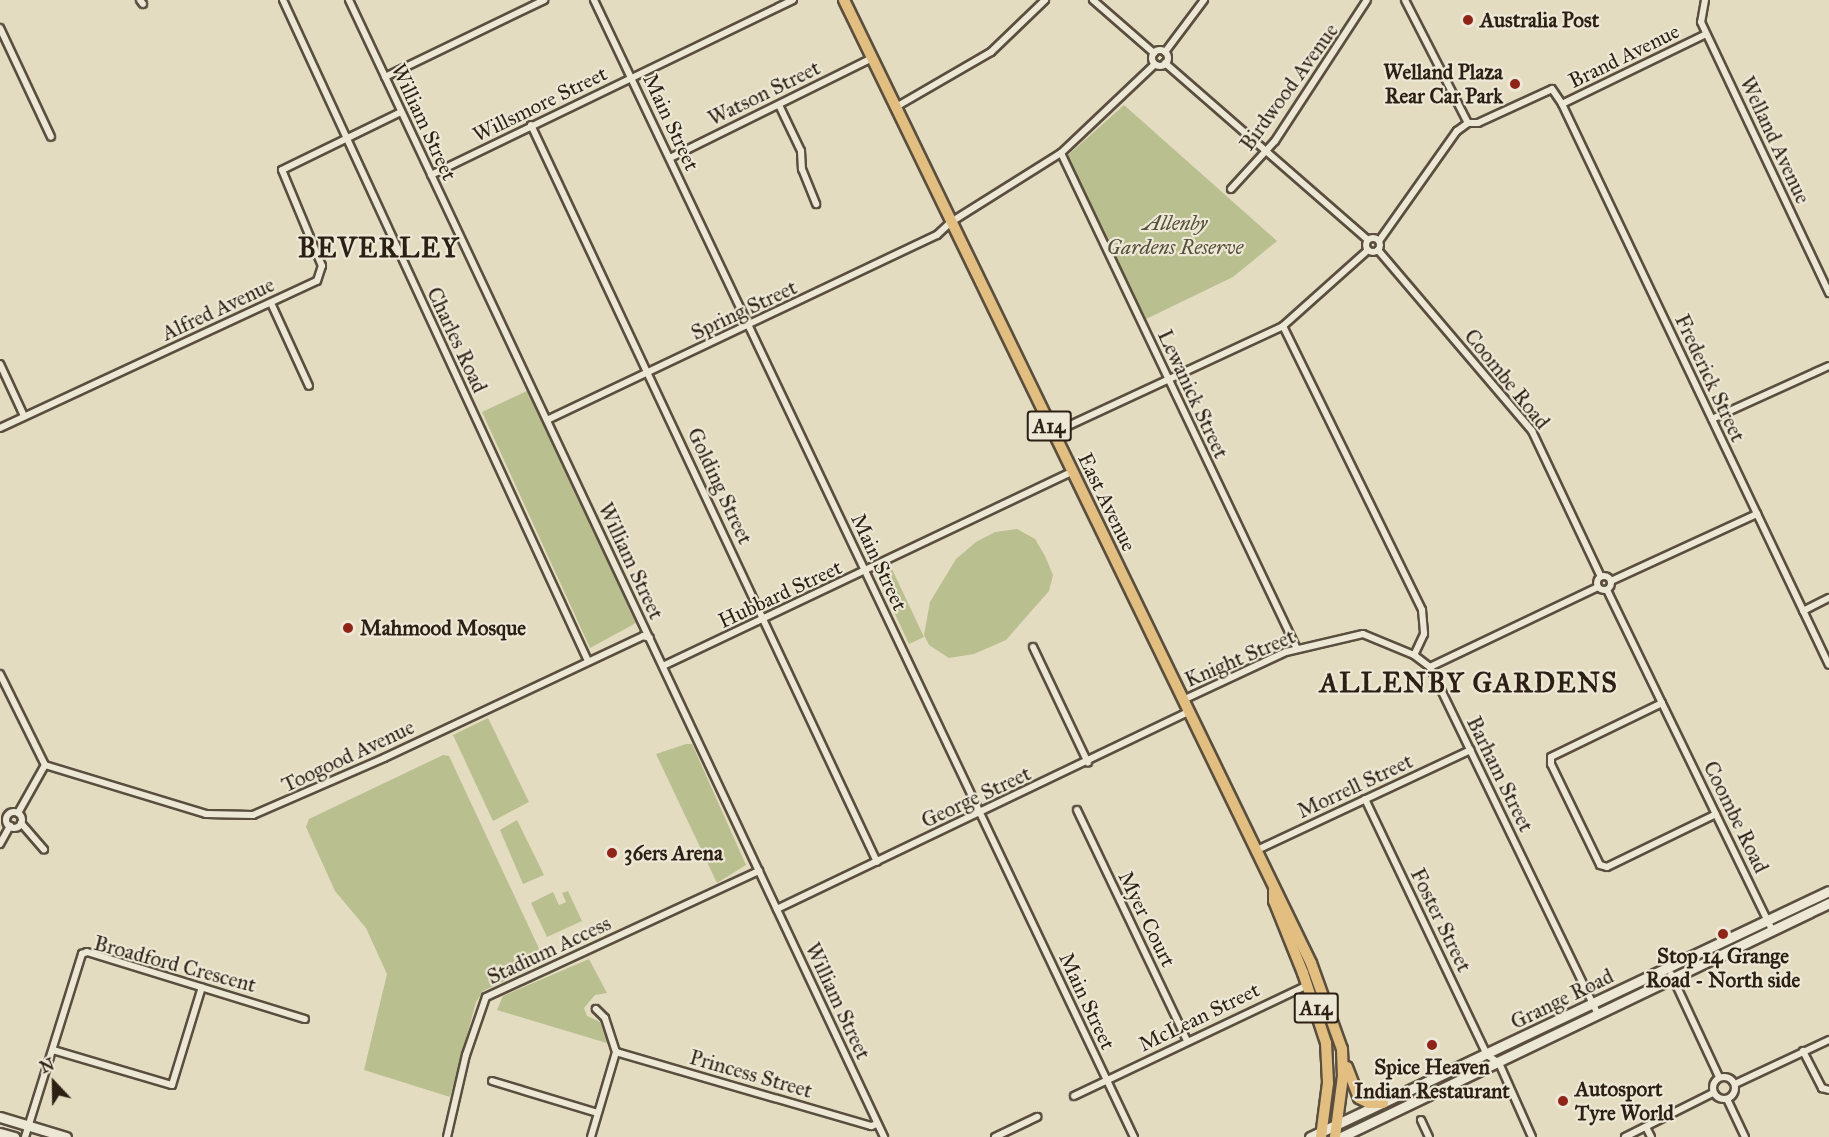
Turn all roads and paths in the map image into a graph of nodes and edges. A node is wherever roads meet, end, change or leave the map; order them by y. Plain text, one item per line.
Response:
1 (283, 0) edge
2 (349, 0) edge
3 (544, 0) edge
4 (594, 0) edge
5 (793, 0) edge
6 (844, 0) edge
7 (1045, 0) edge
8 (1093, 0) edge
9 (1204, 0) edge
10 (1367, 0) edge
11 (1405, 0) edge
12 (1705, 0) edge
13 (0, 28) edge
14 (1706, 34) junction
15 (1165, 52) junction
16 (1154, 53) junction
17 (872, 58) junction
18 (1165, 63) junction
19 (1155, 64) junction
20 (385, 77) junction
21 (632, 78) junction
22 (1562, 104) junction
23 (779, 105) junction
24 (896, 107) junction
25 (401, 112) junction
26 (1468, 123) junction
27 (531, 125) junction
28 (51, 138) dead end
29 (346, 138) junction
30 (1268, 149) junction
31 (1061, 153) junction
32 (670, 158) junction
33 (431, 175) junction
34 (1231, 189) dead end
35 (816, 204) dead end
36 (951, 222) junction
37 (1368, 240) junction
38 (1379, 241) junction
39 (1368, 250) junction
40 (1378, 250) junction
41 (1829, 293) edge
42 (271, 303) junction
43 (749, 326) junction
44 (1283, 326) junction
45 (0, 364) edge
46 (1829, 366) edge
47 (648, 374) junction
48 (1168, 381) junction
49 (309, 386) dead end
50 (24, 416) junction
51 (1712, 419) junction
52 (546, 420) junction
53 (0, 428) edge
54 (1053, 433) junction
55 (1071, 472) junction
56 (1757, 514) junction
57 (866, 572) junction
58 (1601, 577) junction
59 (1611, 581) junction
60 (1598, 587) junction
61 (1607, 590) junction
62 (1829, 598) edge
63 (1803, 611) junction
64 (765, 620) junction
65 (650, 638) junction
66 (1033, 647) dead end
67 (1297, 649) junction
68 (1414, 655) junction
69 (588, 661) junction
70 (663, 666) junction
71 (1829, 666) edge
72 (1430, 667) junction
73 (0, 674) edge
74 (1182, 701) junction
75 (1662, 703) junction
76 (1187, 713) junction
77 (1471, 750) junction
78 (1088, 763) junction
79 (45, 765) junction
80 (1365, 799) junction
81 (1077, 810) dead end
82 (18, 813) junction
83 (979, 813) junction
84 (1716, 814) junction
85 (4, 815) edge
86 (21, 823) junction
87 (10, 826) junction
88 (0, 844) edge
89 (44, 849) dead end
90 (1254, 852) junction
91 (877, 862) junction
92 (759, 871) junction
93 (1274, 890) junction
94 (1829, 891) edge
95 (1829, 903) edge
96 (777, 909) junction
97 (1767, 920) junction
98 (1772, 930) junction
99 (1671, 973) junction
100 (1308, 985) junction
101 (202, 987) junction
102 (1593, 1004) junction
103 (596, 1008) dead end
104 (1598, 1015) junction
105 (305, 1018) dead end
106 (1829, 1040) edge
107 (1187, 1041) junction
108 (53, 1050) junction
109 (616, 1052) junction
110 (1342, 1052) junction
111 (1803, 1052) junction
112 (1487, 1055) junction
113 (1499, 1063) junction
114 (1719, 1077) junction
115 (1106, 1080) junction
116 (492, 1081) dead end
117 (1735, 1084) junction
118 (1829, 1090) edge
119 (1713, 1093) junction
120 (1074, 1096) dead end
121 (1728, 1099) junction
122 (1383, 1103) junction
123 (597, 1113) junction
124 (0, 1117) edge
125 (1037, 1117) dead end
126 (1421, 1120) dead end
127 (877, 1124) junction
128 (29, 1126) junction
129 (1646, 1127) junction
130 (1329, 1132) edge
131 (0, 1133) edge
132 (14, 1137) edge
133 (25, 1137) edge
134 (66, 1137) edge
135 (447, 1137) edge
136 (591, 1137) edge
137 (884, 1137) edge
138 (995, 1137) edge
139 (1134, 1137) edge
140 (1310, 1137) edge
141 (1341, 1137) edge
142 (1429, 1137) edge
143 (1532, 1137) edge
144 (1625, 1137) edge
145 (1651, 1137) edge
146 (1745, 1137) edge

1 - 29 street, Charles Road
2 - 20 street, William Street
3 - 20 street
4 - 21 street, Main Street
5 - 21 street, Willsmore Street
6 - 17 main road, East Avenue / A14
7 - 24 street
8 - 16 street
9 - 15 street
10 - 30 street, Birdwood Avenue
11 - 26 street
12 - 14 street, Welland Avenue
13 - 28 street
14 - 22 street, Brand Avenue
14 - 41 street, Welland Avenue
15 - 16 street
15 - 18 street
16 - 19 street
17 - 23 street, Watson Street
17 - 24 main road, East Avenue / A14
18 - 19 street
18 - 30 street
19 - 31 street, Spring Street
20 - 25 street, William Street
21 - 27 street, Willsmore Street
21 - 32 street, Main Street
22 - 26 street, Brand Avenue
22 - 51 street, Frederick Street
23 - 32 street, Watson Street
23 - 35 street
24 - 36 main road, East Avenue / A14
25 - 29 street, Alfred Avenue
25 - 33 street, William Street
26 - 38 street, Brand Avenue
27 - 33 street, Willsmore Street
27 - 47 street, Golding Street
29 - 42 street, Alfred Avenue
29 - 69 street, Charles Road
30 - 34 street, Birdwood Avenue
30 - 37 street
31 - 36 street, Spring Street
31 - 48 street, Lewanick Street
32 - 43 street, Main Street
33 - 52 street, William Street
36 - 43 street, Spring Street
36 - 54 main road, East Avenue / A14
37 - 38 street
37 - 39 street
38 - 40 street
39 - 40 street
39 - 44 street
40 - 58 street, Coombe Road
42 - 49 street
42 - 50 street, Alfred Avenue
43 - 47 street, Spring Street
43 - 57 street, Main Street
44 - 48 street
44 - 68 street
45 - 50 street
46 - 51 street
47 - 52 street, Spring Street
47 - 64 street, Golding Street
48 - 54 street
48 - 67 street, Lewanick Street
50 - 53 street, Alfred Avenue
51 - 56 street, Frederick Street
52 - 65 street, William Street
54 - 55 main road, East Avenue / A14
55 - 57 street, Hubbard Street
55 - 74 main road, East Avenue / A14
56 - 59 street
56 - 63 street, Frederick Street
57 - 64 street, Hubbard Street
57 - 83 street, Main Street
58 - 59 street
58 - 60 street
59 - 61 street
60 - 61 street
60 - 72 street
61 - 75 street, Coombe Road
62 - 63 street
63 - 71 street, Frederick Street
64 - 70 street, Hubbard Street
64 - 91 street, Golding Street
65 - 69 street, Toogood Avenue
65 - 70 street, William Street
66 - 78 street
67 - 68 street, Knight Street
67 - 74 street, Knight Street
68 - 72 street, Barham Street
69 - 79 street, Toogood Avenue
70 - 92 street, William Street
72 - 77 street, Barham Street
73 - 79 street
74 - 76 main road, East Avenue / A14
75 - 84 street, Coombe Road
75 - 84 street
76 - 78 street, George Street
76 - 90 main road, East Avenue / A14
77 - 80 street, Morrell Street
77 - 102 street, Barham Street
78 - 83 street, George Street
79 - 82 street
80 - 90 street, Morrell Street
80 - 112 street, Foster Street
81 - 107 street, Myer Court
82 - 85 street
82 - 86 street
83 - 91 street, George Street
83 - 115 street, Main Street
84 - 97 street, Coombe Road
85 - 87 street
86 - 87 street
86 - 89 street
87 - 88 street
90 - 93 main road, East Avenue / A14
91 - 96 street, George Street
92 - 96 street, William Street
92 - 135 street, Stadium Access
93 - 100 main road, East Avenue / A14
93 - 110 main road, East Avenue / A14
94 - 97 main road, Grange Road
95 - 98 main road, Grange Road
96 - 127 street, William Street
97 - 98 street, Coombe Road
97 - 99 main road, Grange Road
98 - 99 main road, Grange Road
99 - 102 main road, Grange Road
99 - 104 main road, Grange Road
99 - 114 street
100 - 107 street, McLean Street
100 - 130 main road, East Avenue / A14
101 - 105 street, Broadford Crescent
101 - 108 street, Broadford Crescent
101 - 108 street
102 - 104 street, Barham Street
102 - 112 main road, Grange Road
103 - 109 street
104 - 113 main road, Grange Road
106 - 111 street
107 - 115 street, McLean Street
108 - 128 street, Broadford Crescent
109 - 123 street
109 - 127 street, Princess Street
110 - 122 main road
110 - 130 main road, East Avenue / A14
111 - 117 street
111 - 118 street
112 - 113 street
112 - 122 main road, Grange Road
113 - 141 main road, Grange Road
113 - 143 street
114 - 117 street
114 - 119 street
115 - 120 street, McLean Street
115 - 139 street, Main Street
116 - 123 street
117 - 121 street
119 - 121 street
119 - 129 street
121 - 146 street
122 - 130 main road, Grange Road
123 - 136 street
124 - 128 main road
125 - 138 street
126 - 142 street
127 - 137 street, William Street
128 - 133 street, Broadford Crescent
128 - 134 main road
129 - 144 street
129 - 145 street
130 - 140 main road, Grange Road
131 - 132 main road

